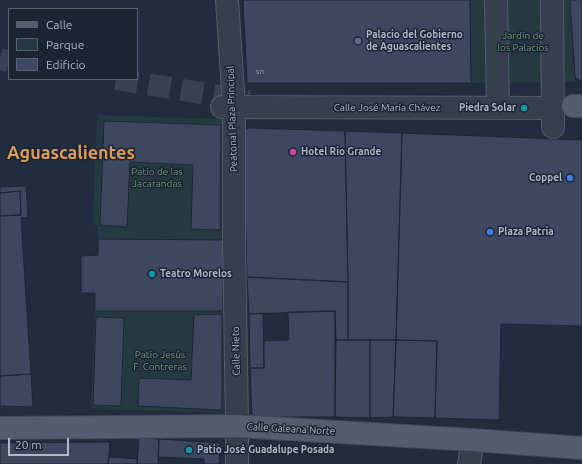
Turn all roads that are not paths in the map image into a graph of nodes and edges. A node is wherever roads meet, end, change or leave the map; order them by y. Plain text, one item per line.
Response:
1 (227, 0) edge
2 (496, 0) edge
3 (552, 0) edge
4 (228, 107) junction
5 (498, 108) junction
6 (565, 112) edge
7 (234, 238) joint
8 (237, 426) junction
9 (0, 428) edge
10 (472, 440) junction
11 (582, 448) edge
12 (237, 464) edge
13 (469, 464) edge

1 - 4 street, Peatonal Plaza Principal
2 - 5 street
3 - 6 street
4 - 5 street, Calle José María Chávez
4 - 7 street, Peatonal Plaza Principal
5 - 6 street, Calle José María Chávez
7 - 8 street, Calle Nieto
8 - 9 main road, Calle Galeana Norte
8 - 10 main road, Calle Galeana Norte
8 - 12 street, Calle Nieto
10 - 11 main road, Calle Galeana Norte
10 - 13 street

